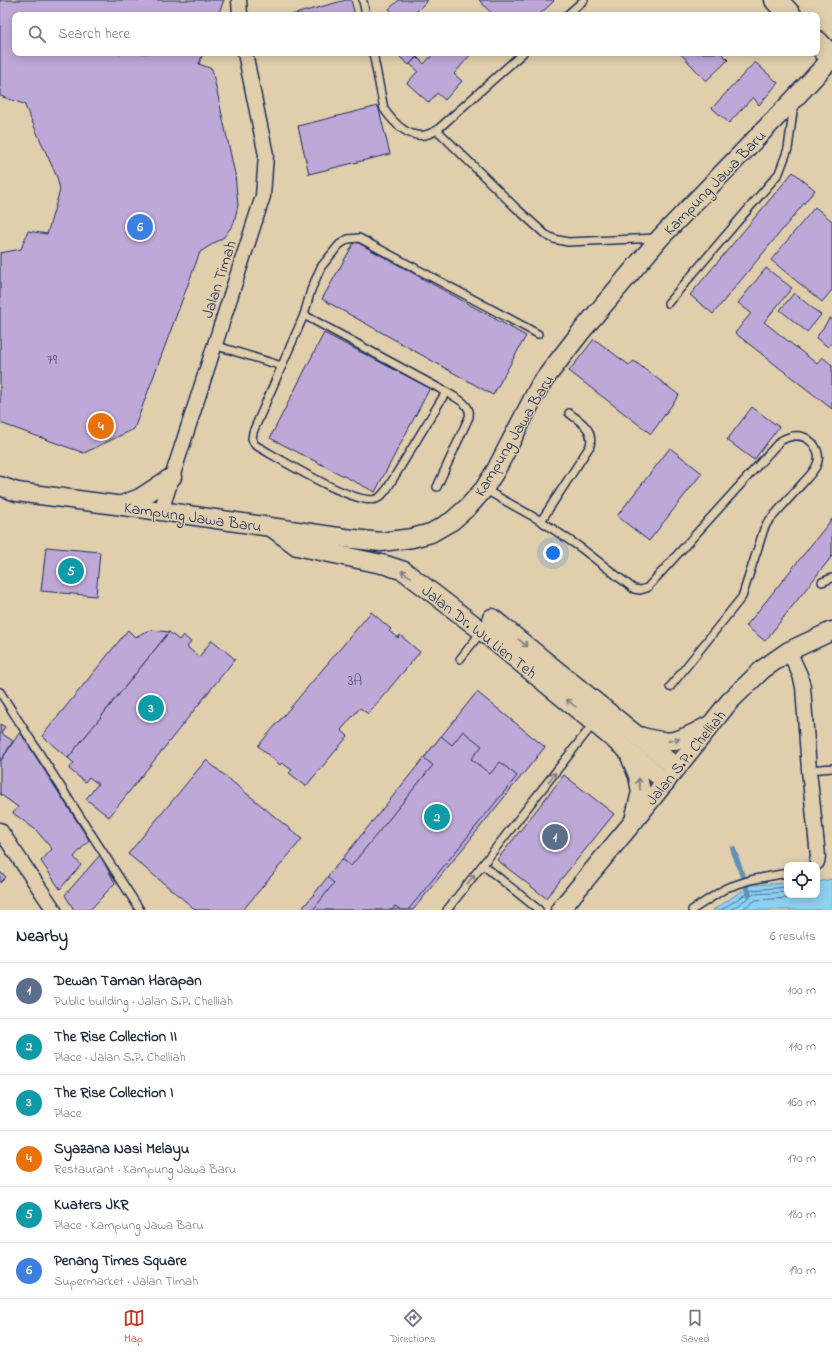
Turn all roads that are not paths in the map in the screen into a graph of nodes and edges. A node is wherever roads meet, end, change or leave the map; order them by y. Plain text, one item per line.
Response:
1 (239, 0) edge
2 (584, 0) edge
3 (363, 1) edge
4 (240, 12) edge
5 (365, 12) edge
6 (570, 12) edge
7 (820, 45) edge
8 (246, 56) edge
9 (374, 56) edge
10 (520, 56) edge
11 (832, 58) edge
12 (795, 98) junction
13 (437, 130) junction
14 (660, 238) junction
15 (668, 303) dead end
16 (304, 315) junction
17 (538, 334) dead end
18 (214, 346) junction
19 (282, 366) junction
20 (446, 392) junction
21 (569, 413) dead end
22 (172, 477) junction
23 (0, 486) edge
24 (437, 487) dead end
25 (484, 489) junction
26 (119, 506) junction
27 (161, 511) junction
28 (541, 521) junction
29 (272, 527) junction
30 (832, 578) edge
31 (822, 582) dead end
32 (487, 625) junction
33 (832, 632) edge
34 (789, 651) junction
35 (460, 659) dead end
36 (670, 687) dead end
37 (0, 692) edge
38 (595, 722) junction
39 (712, 724) junction
40 (632, 742) junction
41 (832, 768) edge
42 (809, 770) junction
43 (671, 775) junction
44 (634, 821) junction
45 (0, 830) edge
46 (815, 862) edge
47 (482, 865) junction
48 (784, 874) edge
49 (54, 910) edge
50 (140, 910) edge
51 (447, 910) edge
52 (539, 910) edge
53 (560, 910) edge
54 (692, 910) edge

1 - 4 street
2 - 6 lane
3 - 5 lane
7 - 11 main road
8 - 18 street, Jalan Timah
9 - 13 lane
10 - 13 lane
11 - 12 street, Kampung Jawa Baru
12 - 14 street, Kampung Jawa Baru
12 - 15 lane
13 - 14 lane
14 - 25 street, Kampung Jawa Baru
16 - 17 lane
16 - 19 lane
16 - 20 lane
18 - 19 lane
18 - 22 street, Jalan Timah
19 - 20 lane
20 - 24 lane
21 - 28 lane
22 - 26 street
22 - 27 street, Jalan Timah
23 - 26 street, Kampung Jawa Baru
25 - 28 lane
25 - 29 street, Kampung Jawa Baru
26 - 27 street, Kampung Jawa Baru
27 - 29 street, Kampung Jawa Baru
28 - 36 lane
32 -> 29 street, Jalan Dr. Wu Lien Teh
30 - 31 lane
32 - 35 lane
38 -> 32 street, Jalan Dr. Wu Lien Teh
32 -> 40 street, Jalan Dr. Wu Lien Teh
33 - 34 street, Jalan S.P. Chelliah
34 - 39 street, Jalan S.P. Chelliah
34 - 42 street
37 - 50 lane
38 - 40 street, Jalan Dr. Wu Lien Teh
47 -> 38 lane
40 -> 39 street
39 - 43 street, Jalan S.P. Chelliah
40 - 43 street, Jalan Dr. Wu Lien Teh
44 -> 40 street
41 - 42 lane
42 - 46 street
43 - 44 street, Jalan S.P. Chelliah
44 - 53 street, Jalan S.P. Chelliah
45 - 49 street
51 -> 47 lane
47 - 52 lane
48 - 54 lane

